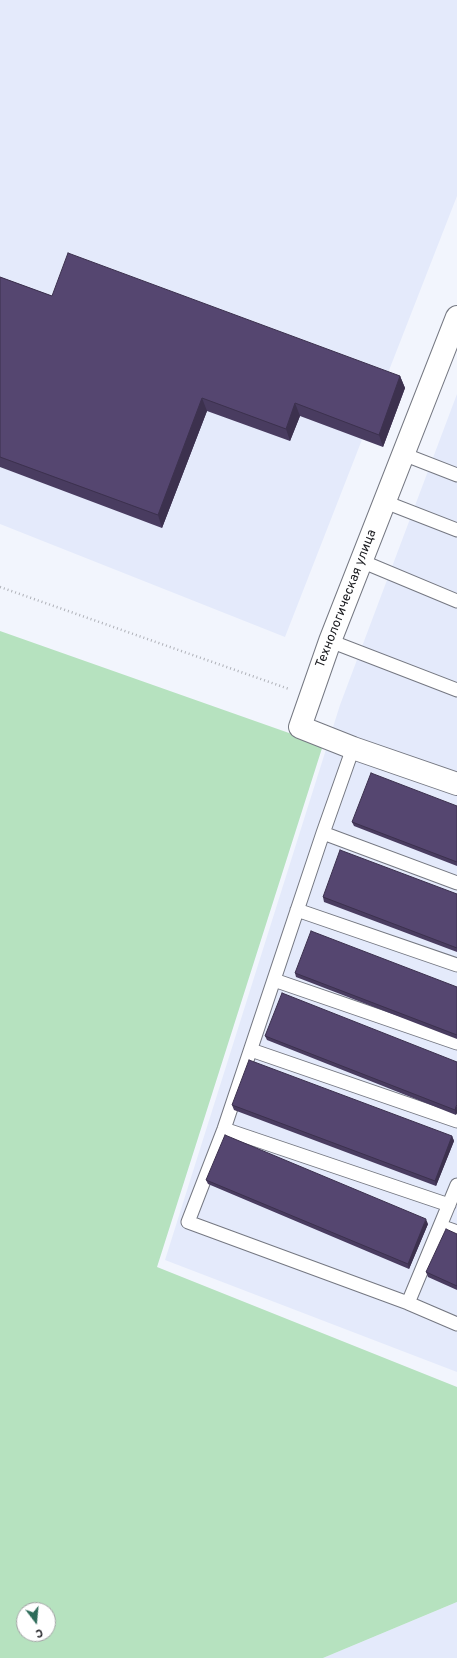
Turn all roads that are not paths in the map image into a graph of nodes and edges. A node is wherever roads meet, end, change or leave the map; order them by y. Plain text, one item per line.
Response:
1 (457, 317) edge
2 (403, 454) junction
3 (457, 475) edge
4 (385, 502) junction
5 (457, 530) edge
6 (361, 561) junction
7 (457, 601) edge
8 (330, 641) junction
9 (457, 690) edge
10 (353, 748) junction
11 (457, 784) edge
12 (323, 833) junction
13 (457, 883) edge
14 (297, 910) junction
15 (457, 965) edge
16 (274, 980) junction
17 (457, 1043) edge
18 (250, 1050) junction
19 (457, 1121) edge
20 (224, 1129) junction
21 (454, 1196) edge
22 (440, 1226) junction
23 (457, 1232) edge
24 (408, 1303) junction
25 (457, 1324) edge

1 - 2 street, Технологическая улица
2 - 3 lane
2 - 4 street, Технологическая улица
4 - 5 lane
4 - 6 street, Технологическая улица
6 - 7 lane
6 - 8 street, Технологическая улица
8 - 9 lane
8 - 10 street, Технологическая улица
10 - 11 street, Технологическая улица
10 - 12 lane
12 - 13 lane
12 - 14 lane
14 - 15 lane
14 - 16 lane
16 - 17 lane
16 - 18 lane
18 - 19 lane
18 - 20 lane
20 - 21 lane
20 - 24 lane
21 - 22 lane
22 - 23 lane
22 - 24 lane
24 - 25 lane

